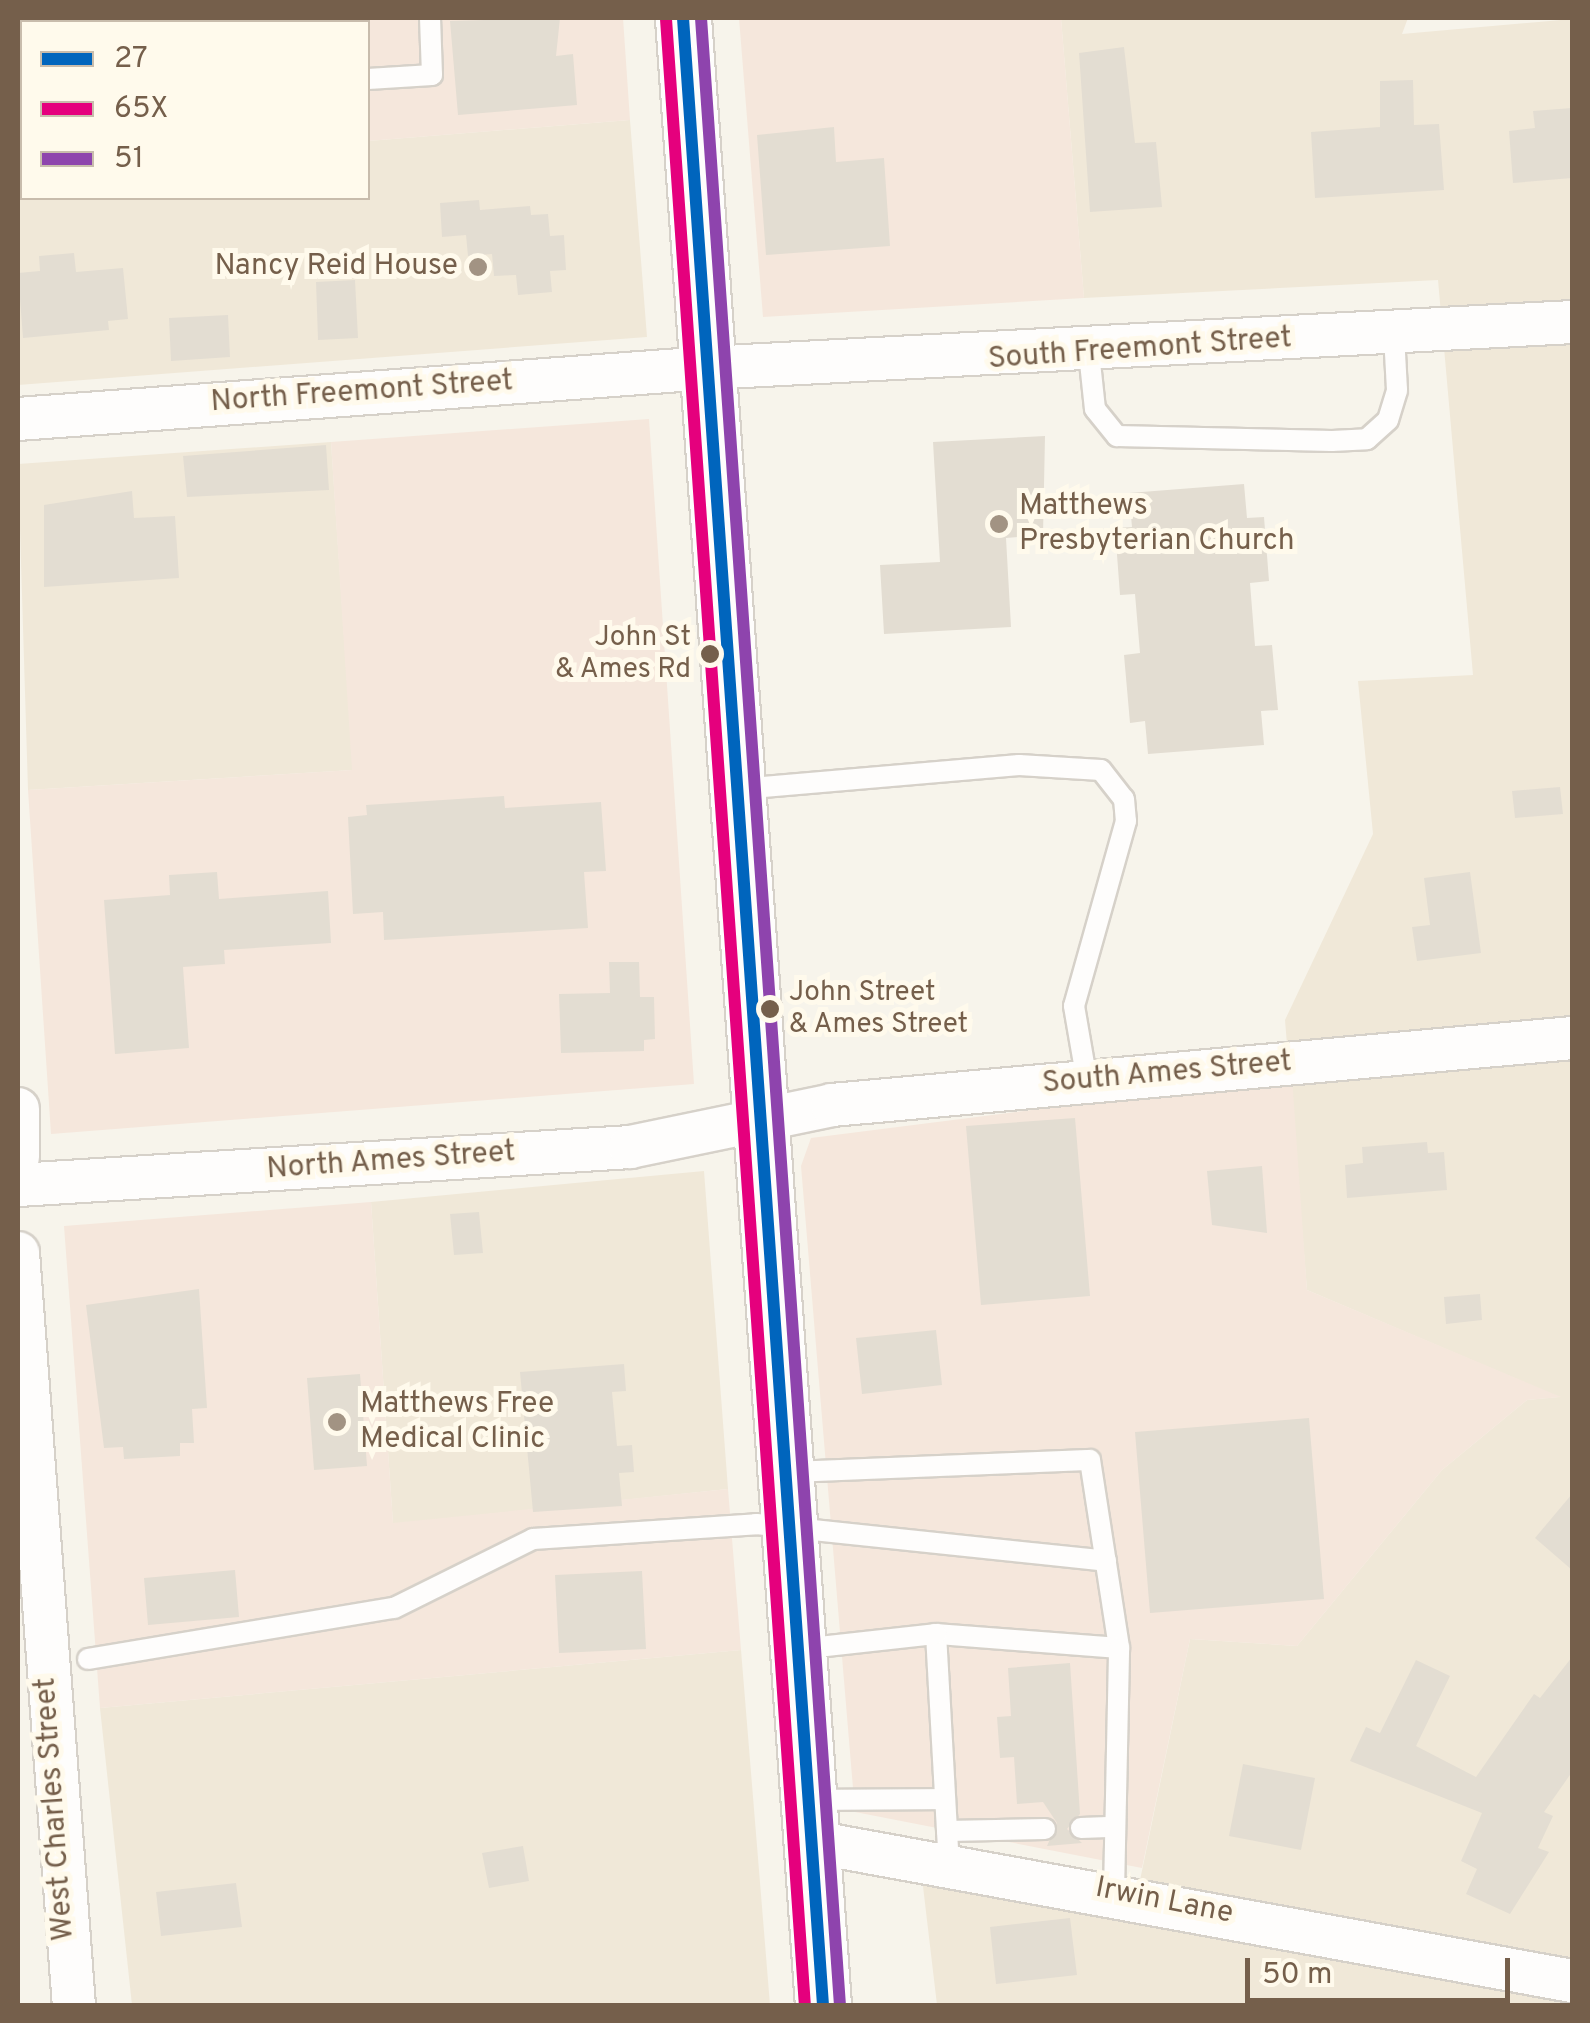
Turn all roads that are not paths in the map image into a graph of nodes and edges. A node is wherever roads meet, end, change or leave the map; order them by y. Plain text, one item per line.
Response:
1 (430, 18) edge
2 (684, 18) edge
3 (370, 79) edge
4 (1572, 322) edge
5 (1394, 334) junction
6 (1089, 354) junction
7 (707, 368) junction
8 (18, 419) edge
9 (738, 789) junction
10 (1572, 1038) edge
11 (1086, 1082) junction
12 (18, 1109) edge
13 (762, 1120) junction
14 (18, 1158) edge
15 (18, 1184) edge
16 (18, 1253) edge
17 (787, 1472) junction
18 (792, 1533) junction
19 (1106, 1561) junction
20 (936, 1634) junction
21 (1120, 1648) junction
22 (800, 1649) junction
23 (88, 1659) dead end
24 (945, 1798) junction
25 (812, 1821) junction
26 (1116, 1827) junction
27 (1081, 1828) dead end
28 (1045, 1829) dead end
29 (948, 1847) junction
30 (1114, 1892) junction
31 (1572, 1981) edge
32 (74, 2006) edge
33 (824, 2006) edge

1 - 3 lane
2 - 7 main road
4 - 5 street, South Freemont Street
5 - 6 street, South Freemont Street
5 - 6 lane
6 - 7 street, South Freemont Street
7 - 8 street, North Freemont Street
7 - 9 main road
9 - 11 lane
9 - 13 main road
10 - 11 street, South Ames Street
11 - 13 street, South Ames Street
12 - 14 street
13 - 15 street, North Ames Street
13 - 17 main road
16 - 32 street, West Charles Street
17 - 18 main road
17 - 19 lane
18 - 19 lane
18 - 22 main road
18 - 23 lane
19 - 21 lane
20 - 21 lane
20 - 22 lane
20 - 24 lane
21 - 26 lane
22 - 25 main road
24 - 25 lane
24 - 29 lane
25 - 29 street, Irwin Lane
25 - 33 main road
26 - 27 lane
26 - 30 lane
28 - 29 lane
29 - 30 street, Irwin Lane
30 - 31 street, Irwin Lane

